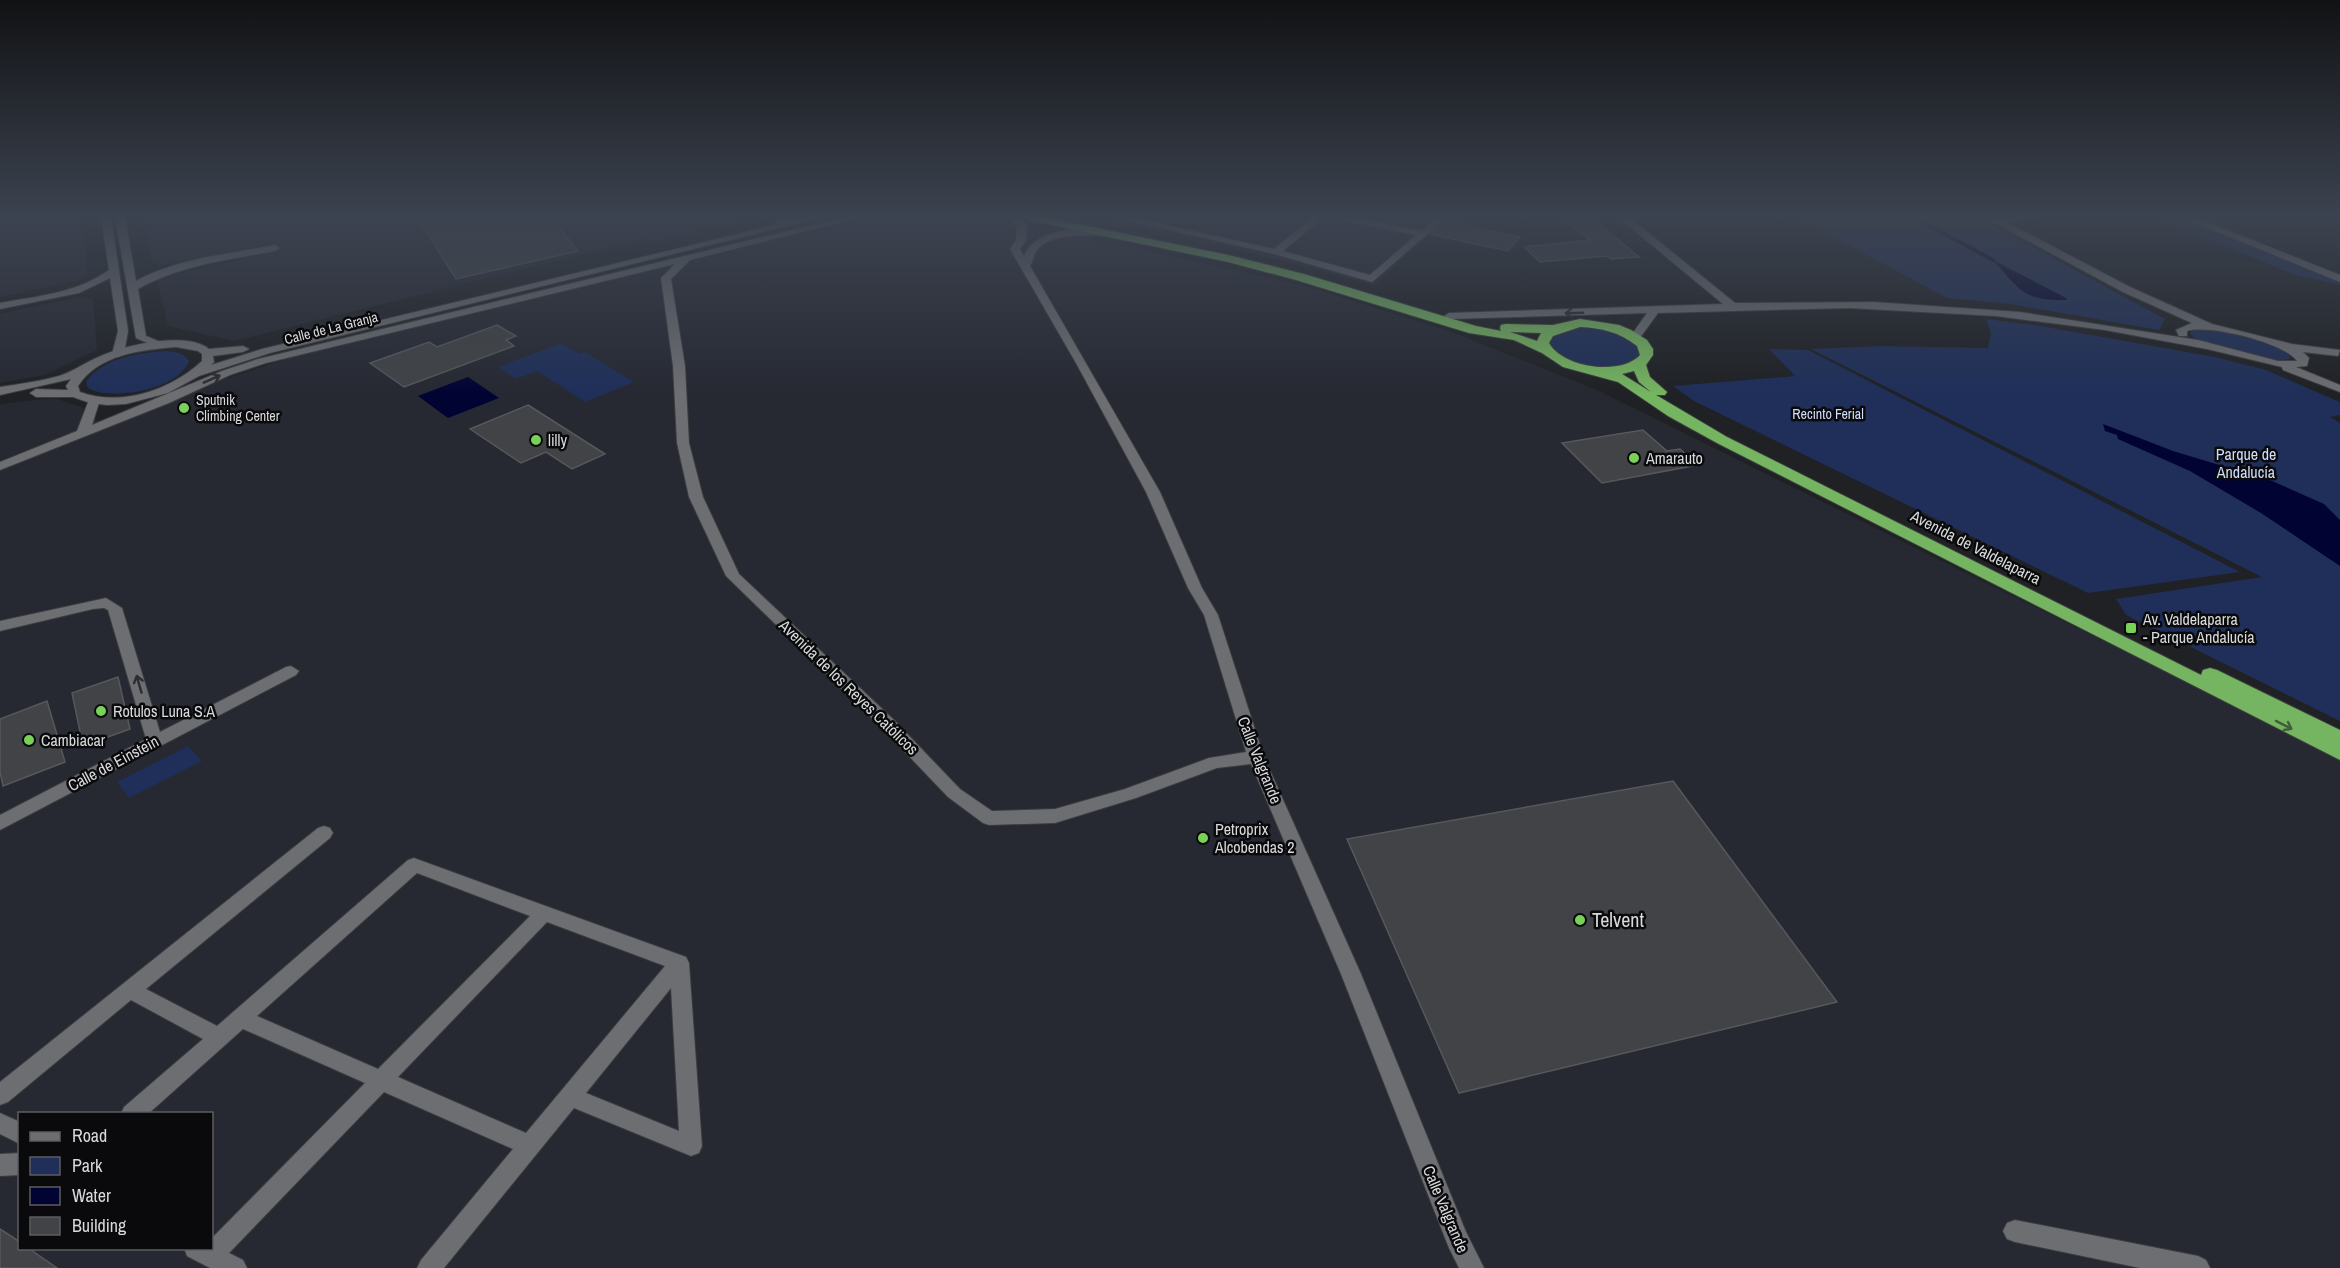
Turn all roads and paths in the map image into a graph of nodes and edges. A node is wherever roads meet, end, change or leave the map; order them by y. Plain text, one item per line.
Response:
1 (108, 276) edge
2 (115, 276) edge
3 (131, 276) edge
4 (151, 276) edge
5 (549, 276) edge
6 (576, 276) edge
7 (609, 276) edge
8 (661, 276) edge
9 (1032, 276) edge
10 (1294, 276) edge
11 (1313, 276) edge
12 (1695, 276) edge
13 (2103, 276) edge
14 (666, 278) joint
15 (133, 287) junction
16 (80, 289) junction
17 (117, 292) junction
18 (0, 306) edge
19 (1733, 307) junction
20 (1654, 311) junction
21 (2173, 313) junction
22 (1449, 316) junction
23 (422, 320) junction
24 (1597, 324) junction
25 (2211, 327) junction
26 (1552, 329) junction
27 (2184, 330) junction
28 (350, 331) junction
29 (1635, 336) junction
30 (2150, 336) junction
31 (159, 345) junction
32 (2205, 346) junction
33 (2287, 346) junction
34 (1546, 350) junction
35 (207, 353) junction
36 (2339, 353) edge
37 (118, 354) junction
38 (2303, 361) junction
39 (1640, 364) junction
40 (2278, 364) junction
41 (86, 369) junction
42 (1598, 371) junction
43 (199, 373) junction
44 (2328, 382) junction
45 (2340, 388) edge
46 (162, 391) junction
47 (0, 392) edge
48 (75, 394) junction
49 (0, 399) edge
50 (94, 400) junction
51 (83, 432) junction
52 (0, 466) edge
53 (1819, 488) junction
54 (1837, 508) dead end
55 (0, 626) edge
56 (291, 671) dead end
57 (2340, 738) edge
58 (155, 741) junction
59 (2340, 753) edge
60 (1256, 757) junction
61 (0, 823) edge
62 (324, 833) dead end
63 (544, 914) junction
64 (679, 963) junction
65 (130, 990) junction
66 (240, 1018) junction
67 (219, 1037) junction
68 (381, 1082) junction
69 (0, 1095) edge
70 (569, 1096) junction
71 (133, 1112) edge
72 (0, 1123) edge
73 (18, 1133) edge
74 (529, 1145) junction
75 (18, 1164) edge
76 (0, 1166) edge
77 (2015, 1231) dead end
78 (213, 1242) edge
79 (203, 1252) edge
80 (235, 1268) edge
81 (429, 1268) edge
82 (1472, 1268) edge
83 (2198, 1268) edge

1 - 16 street
2 - 17 street
3 - 15 street
4 - 15 street
5 - 35 street
6 - 28 street
7 - 23 street, Calle de La Granja
8 - 14 street
9 - 60 street, Calle Valgrande
10 - 34 highway
11 - 22 highway
12 - 19 street
13 - 21 street
14 - 60 street, Avenida de los Reyes Católicos
15 - 31 street
16 - 17 street
16 - 18 street
17 - 37 street
19 - 20 street
19 - 30 street
20 -> 22 street
20 - 24 street
20 - 29 street
21 - 25 street
21 - 27 street
22 - 26 highway
23 - 28 street
51 -> 23 street, Calle de La Granja
24 - 26 highway
24 - 29 highway
25 - 27 street
25 - 33 street
26 - 34 highway
27 - 30 street
27 - 32 street
28 - 43 street
29 - 39 highway
30 - 32 street
31 - 35 street
31 - 37 street
32 - 40 street
33 - 36 street
33 - 38 street
34 - 42 highway
35 - 43 street
36 - 38 street
37 - 41 street
38 - 40 street
38 - 44 street
39 - 42 highway
39 - 57 highway, Avenida de Valdelaparra
40 - 44 street
41 - 47 street
41 - 48 street
42 - 53 highway, Avenida de Valdelaparra
43 - 46 street
44 - 45 street
46 - 50 street
46 - 51 street
48 - 49 street
48 - 50 street
50 - 51 street
51 - 52 street, Calle de La Granja
53 - 54 highway
53 -> 59 highway, Avenida de Valdelaparra
58 -> 55 street
56 - 58 street, Calle de Einstein
58 - 61 street, Calle de Einstein
60 - 82 street, Calle Valgrande
62 - 65 street
63 - 64 street
63 - 66 street
63 - 68 street
64 - 70 street
64 - 70 street
65 - 67 street
65 - 69 street
66 - 67 street
66 - 68 street
67 - 71 street
68 - 74 street
68 - 78 street
70 - 74 street
72 - 73 street
74 - 81 street
75 - 76 street
77 - 83 street
79 - 80 street

